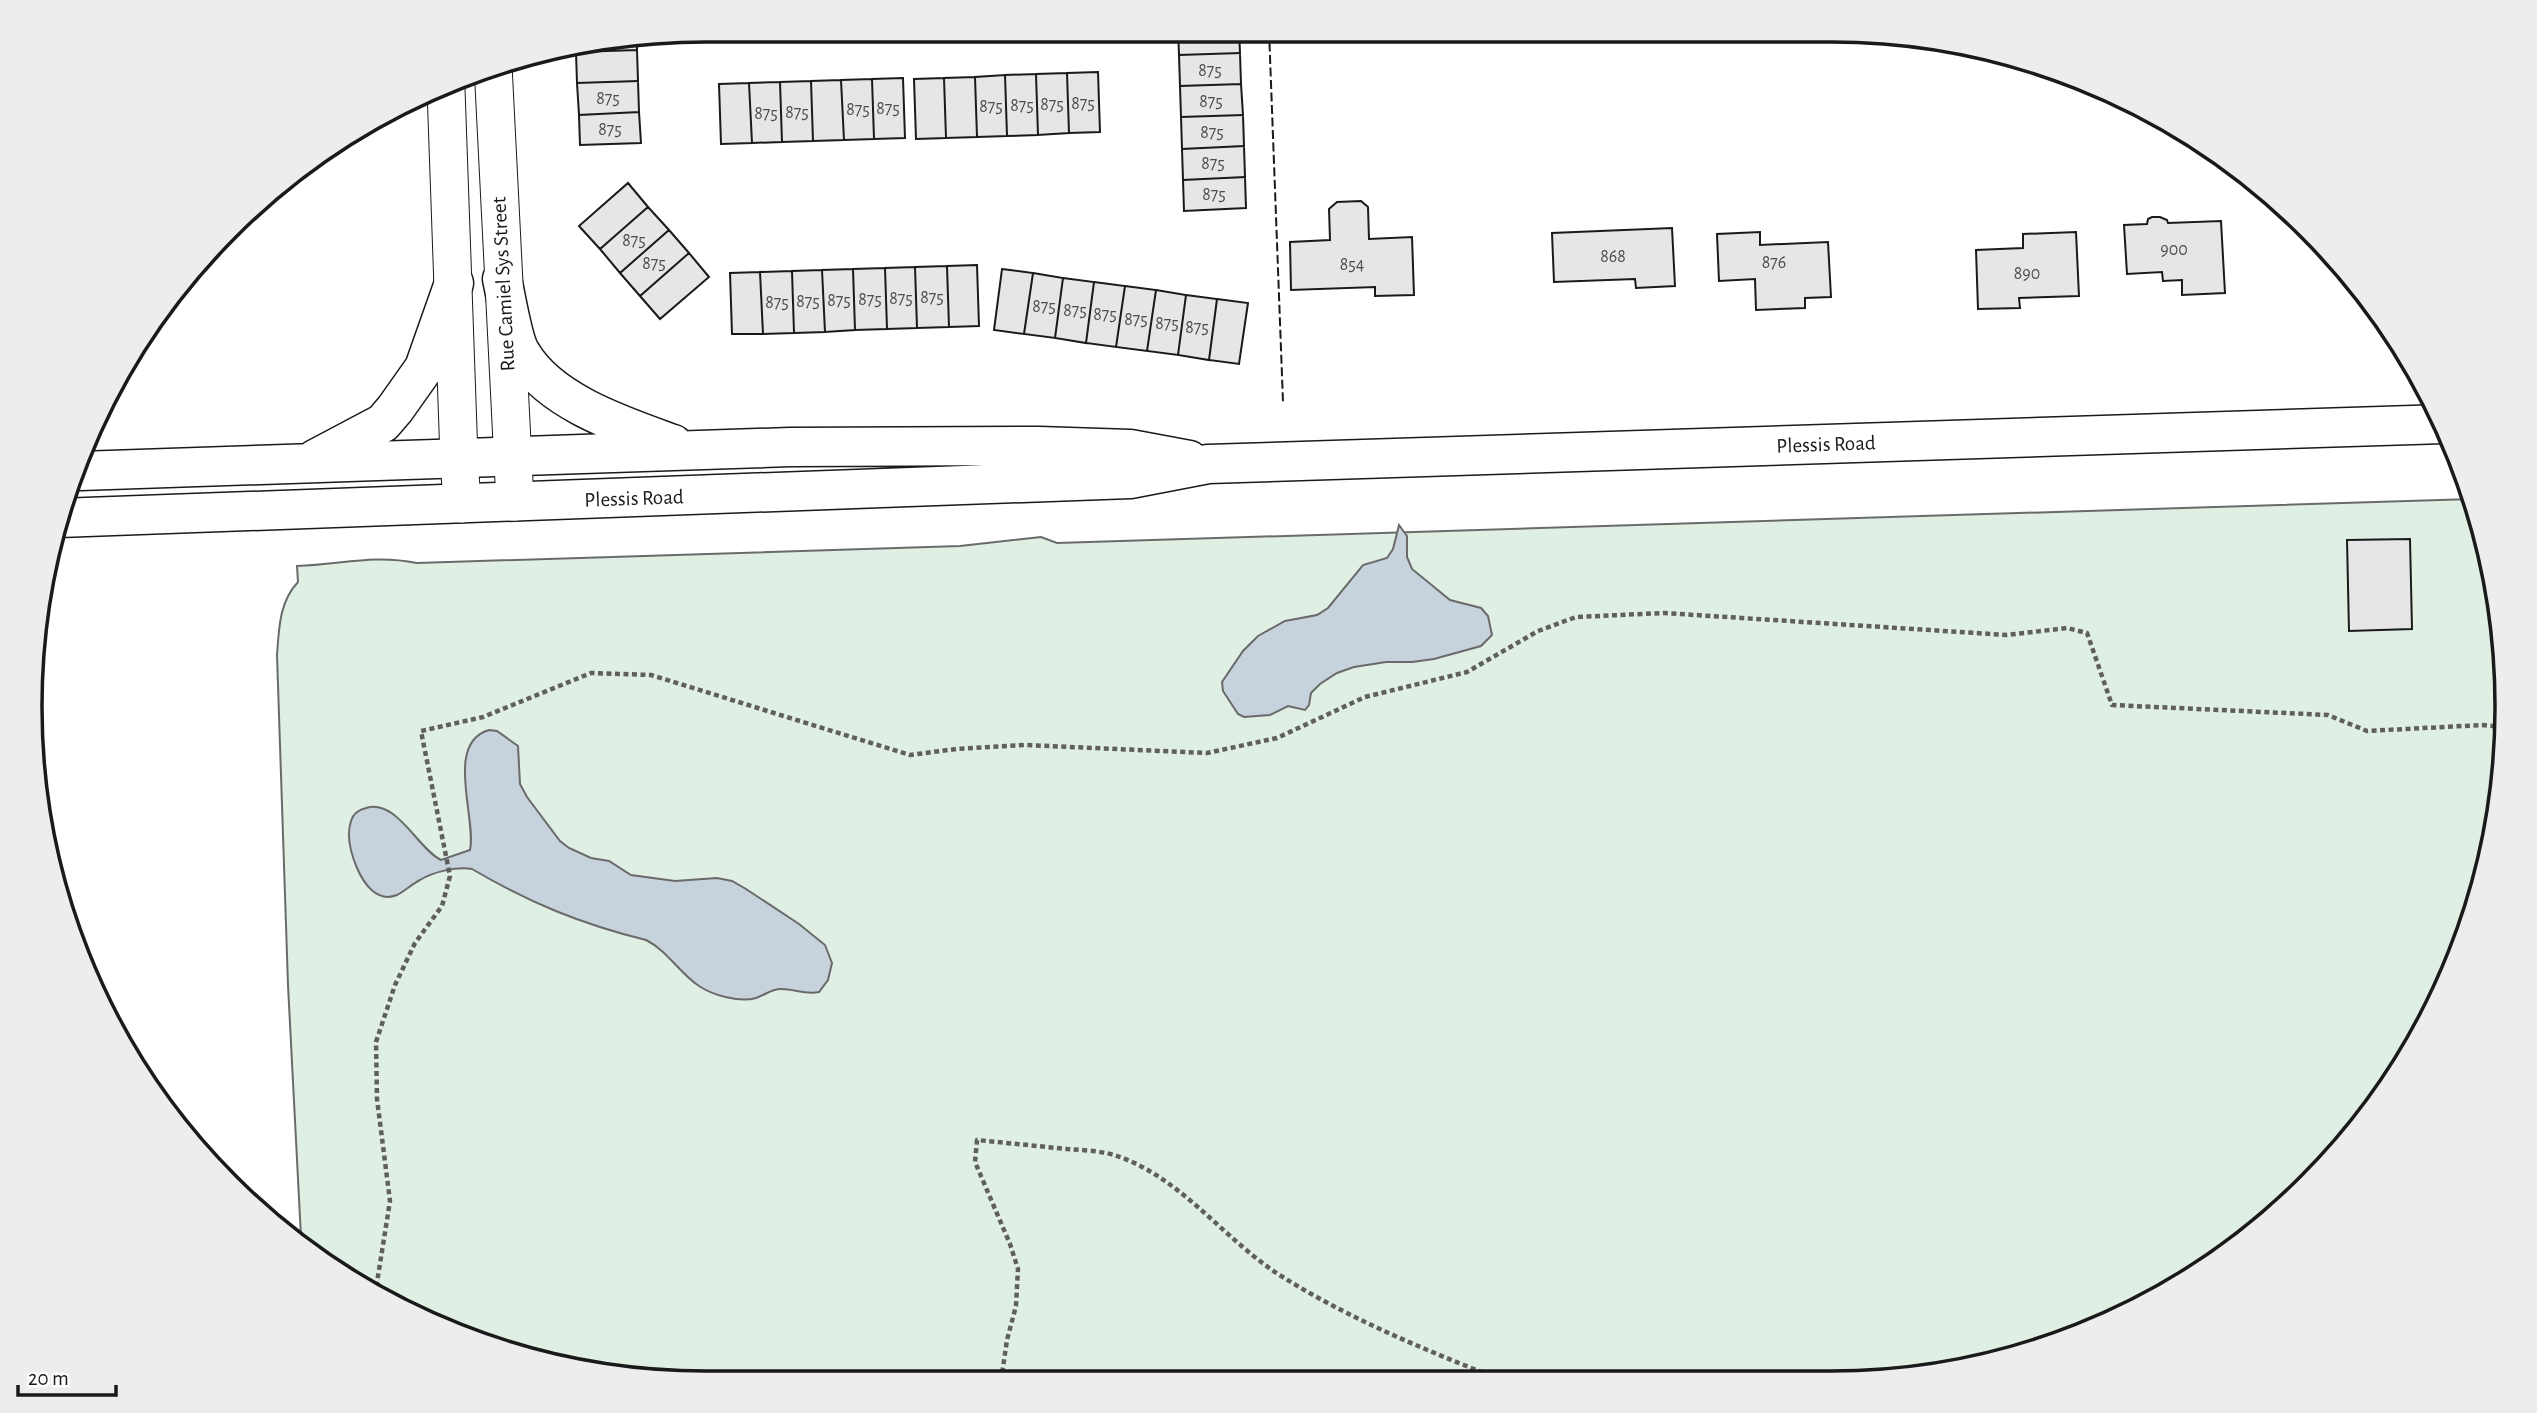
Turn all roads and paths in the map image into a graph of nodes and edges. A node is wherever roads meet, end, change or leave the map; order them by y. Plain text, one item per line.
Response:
1 (493, 77) edge
2 (446, 96) edge
3 (502, 279) junction
4 (454, 283) junction
5 (2431, 424) edge
6 (695, 452) junction
7 (511, 455) junction
8 (459, 458) junction
9 (1208, 464) junction
10 (303, 465) junction
11 (86, 471) edge
12 (515, 502) junction
13 (462, 504) junction
14 (70, 518) edge
15 (2495, 726) edge
16 (377, 1284) edge
17 (1002, 1371) edge
18 (1479, 1371) edge

1 - 3 street, Rue Camiel Sys Street
2 - 4 street
3 - 6 main road
3 - 7 street, Rue Camiel Sys Street
4 - 8 street
4 - 10 main road
5 - 9 main road, Plessis Road
6 - 7 main road, Plessis Road
6 - 9 main road, Plessis Road
7 - 8 main road, Plessis Road
7 - 12 street, Rue Camiel Sys Street
8 - 10 main road, Plessis Road
8 - 13 street
9 - 12 main road, Plessis Road
10 - 11 main road, Plessis Road
12 - 13 main road, Plessis Road
13 - 14 main road, Plessis Road
15 - 16 path
17 - 18 path

